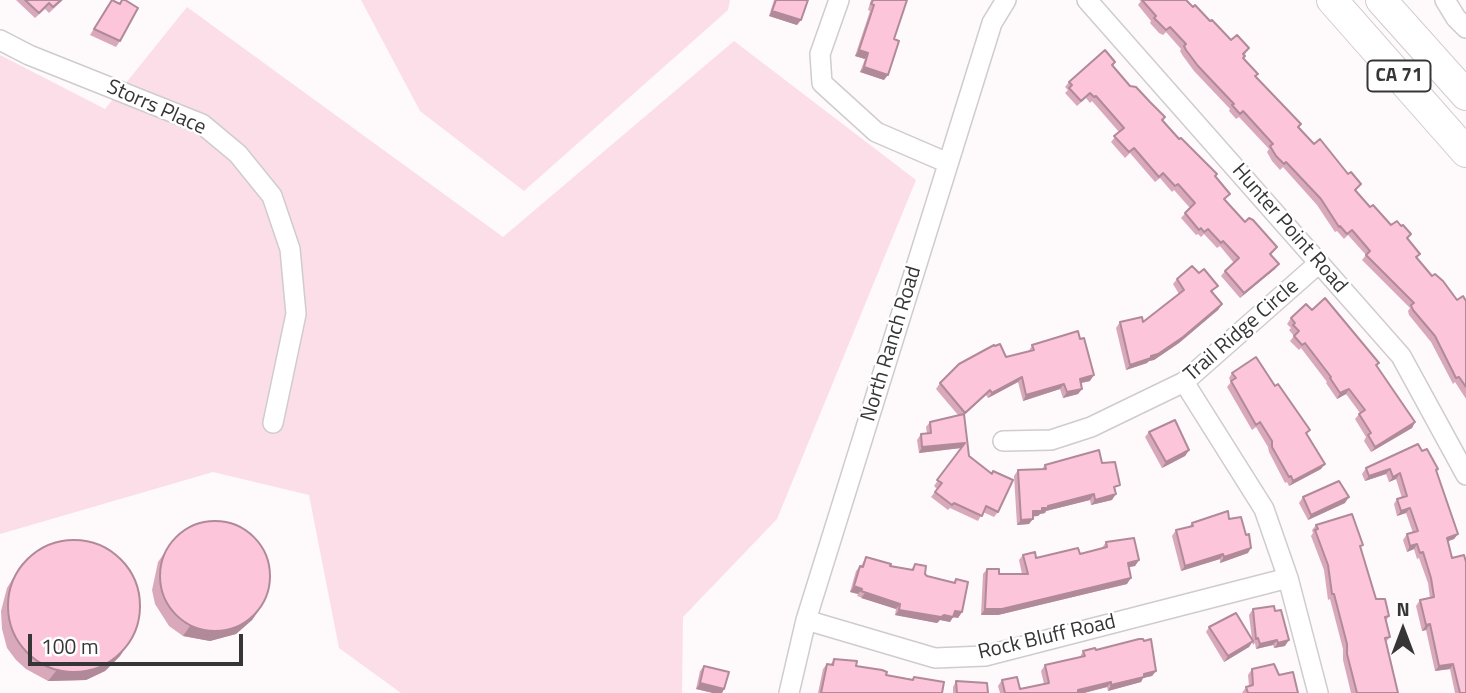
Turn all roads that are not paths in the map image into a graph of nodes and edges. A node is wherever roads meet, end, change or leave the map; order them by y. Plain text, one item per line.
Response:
1 (839, 0) edge
2 (1006, 0) edge
3 (1087, 0) edge
4 (1332, 0) edge
5 (1381, 0) edge
6 (1445, 0) edge
7 (1461, 23) edge
8 (0, 40) edge
9 (1466, 95) edge
10 (1466, 152) edge
11 (948, 163) junction
12 (1319, 263) junction
13 (1184, 382) junction
14 (273, 423) dead end
15 (1003, 442) dead end
16 (1466, 475) edge
17 (1288, 578) junction
18 (806, 620) junction
19 (789, 693) edge
20 (1318, 693) edge

1 - 11 street
2 - 11 street, North Ranch Road
3 - 12 street, Hunter Point Road
4 - 10 highway, CA 71
5 - 9 highway, CA 71
6 - 7 street
8 - 14 street, Storrs Place
11 - 18 street, North Ranch Road
12 - 13 street, Trail Ridge Circle
12 - 16 street, Hunter Point Road
13 - 15 street, Trail Ridge Circle
13 - 17 street
17 - 18 street, Rock Bluff Road
17 - 20 street
18 - 19 street, North Ranch Road

